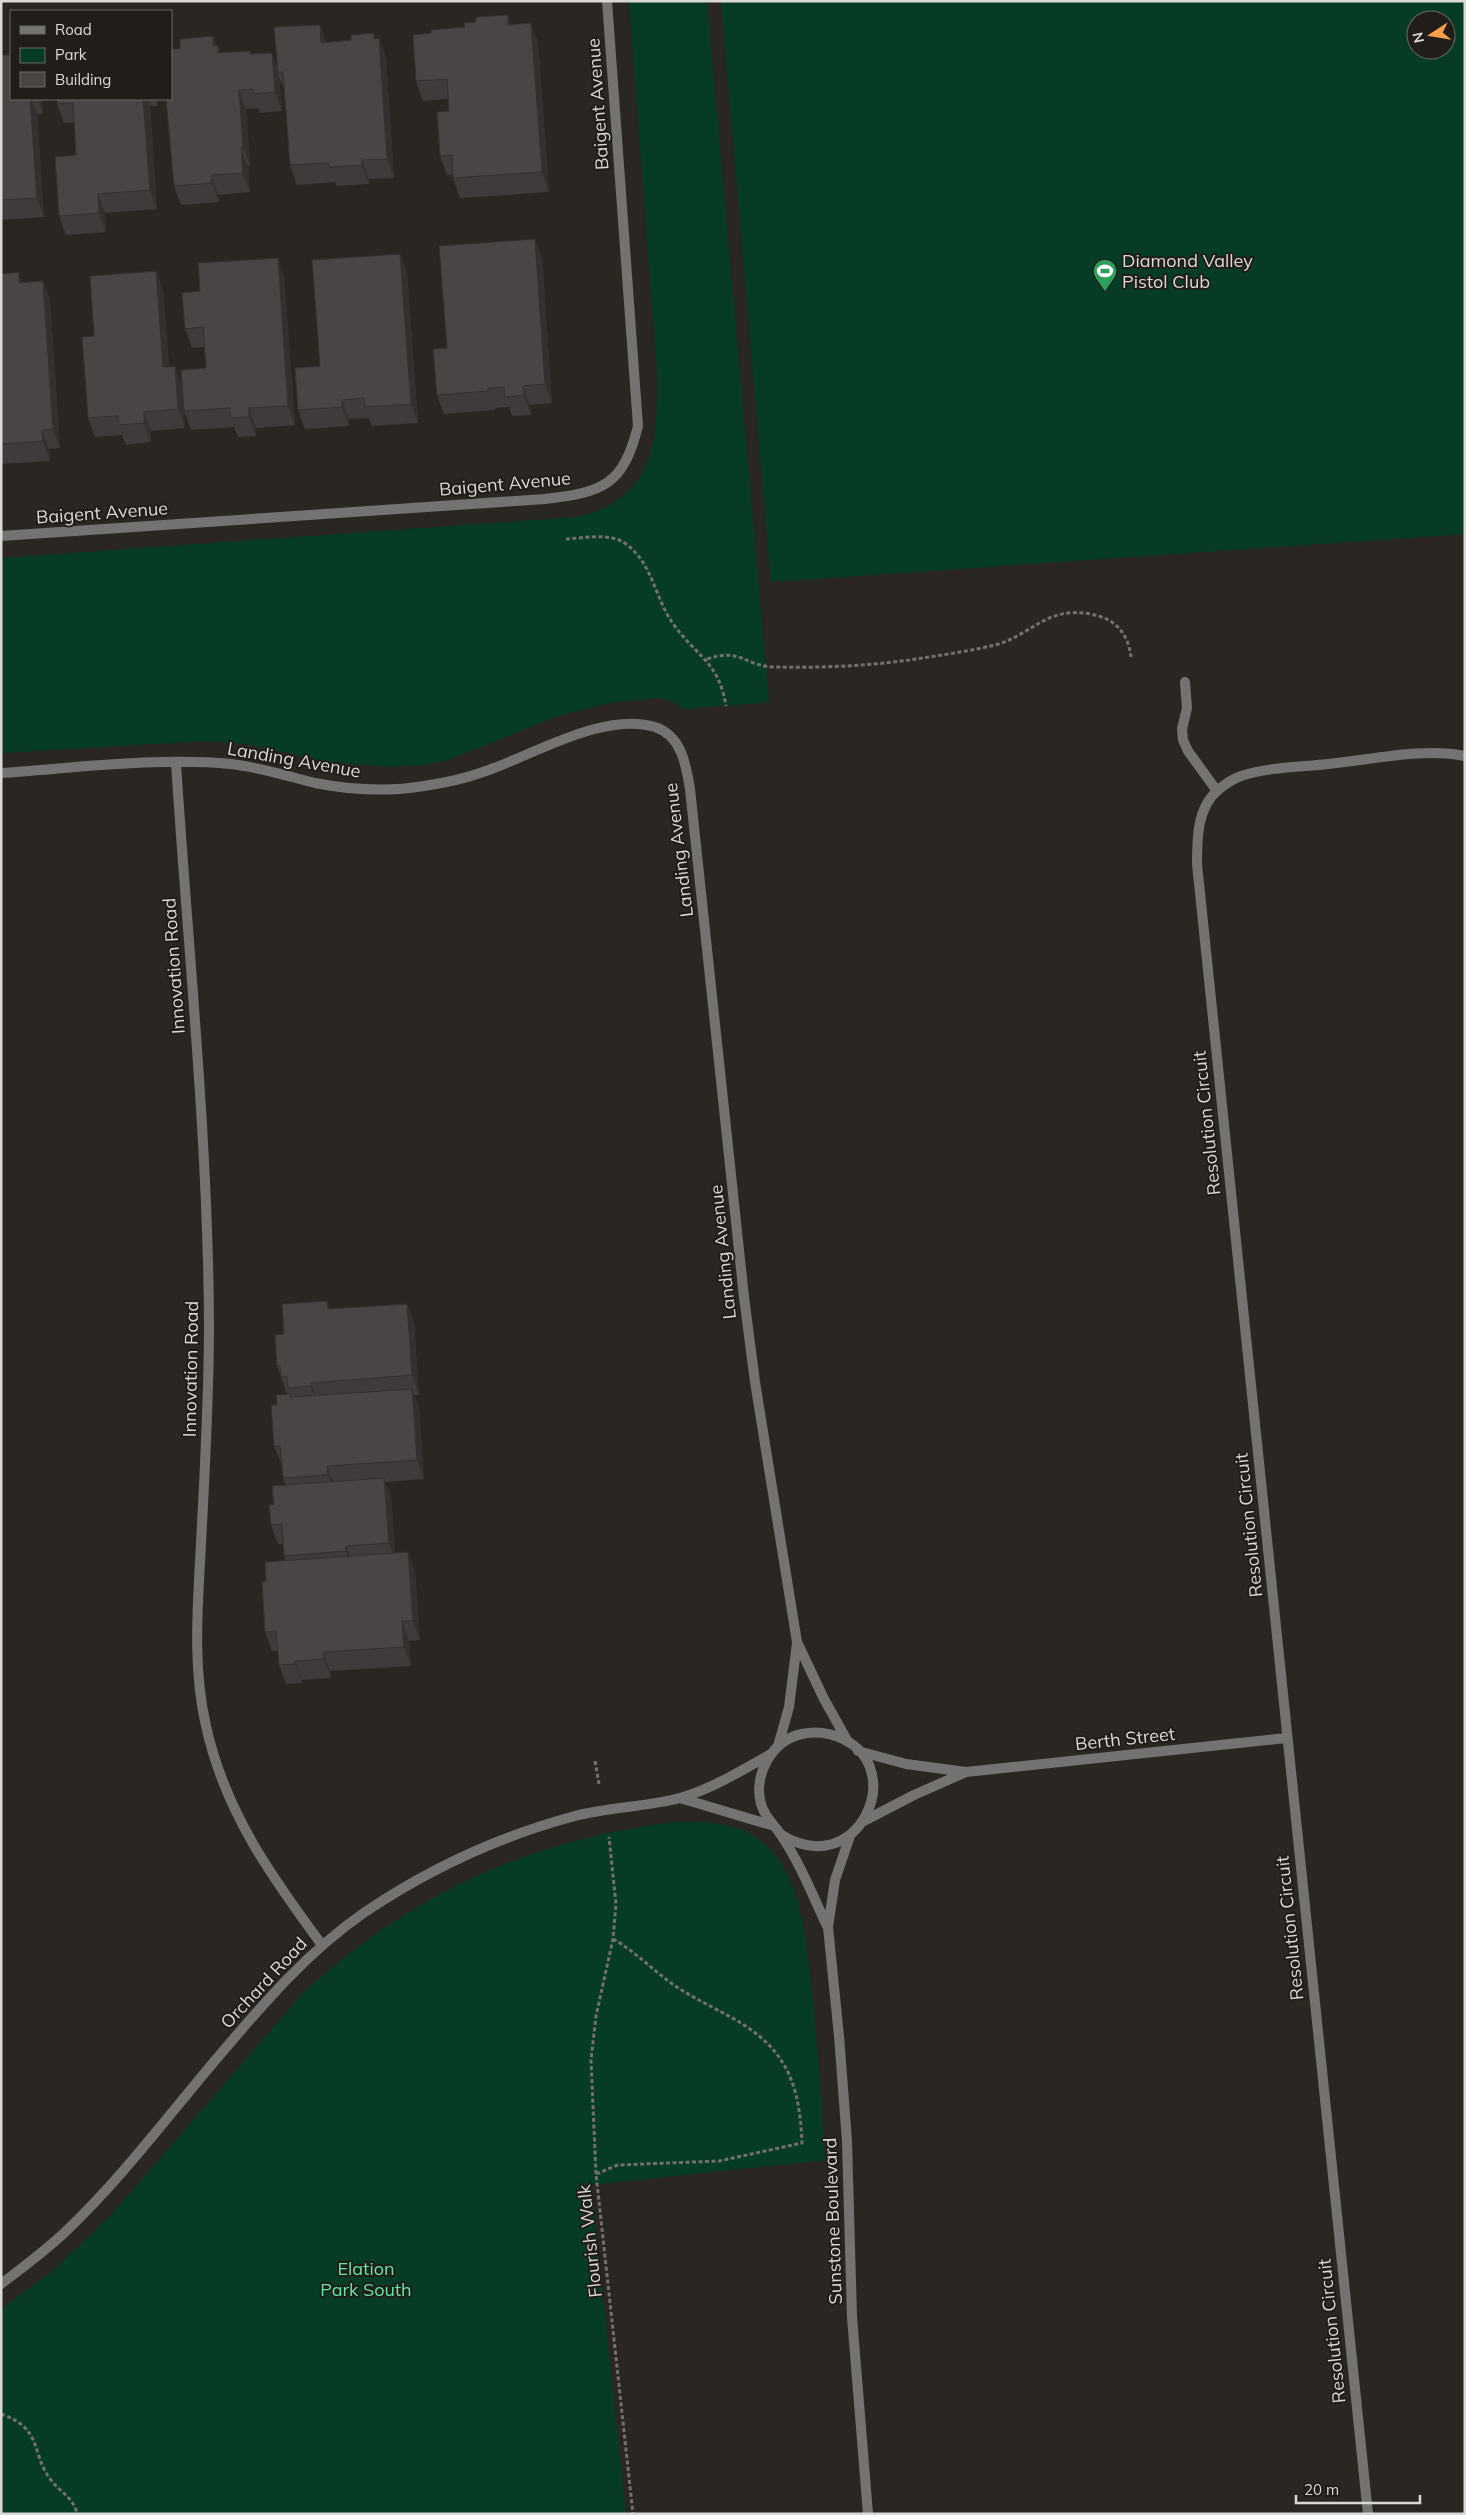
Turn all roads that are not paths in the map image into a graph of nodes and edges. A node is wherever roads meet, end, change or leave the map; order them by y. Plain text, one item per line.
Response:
1 (606, 1) edge
2 (1, 536) edge
3 (1185, 682) dead end
4 (1465, 756) edge
5 (176, 763) junction
6 (1, 774) edge
7 (1216, 791) junction
8 (797, 1642) junction
9 (1287, 1738) junction
10 (848, 1742) junction
11 (775, 1750) junction
12 (858, 1751) junction
13 (966, 1772) junction
14 (680, 1798) junction
15 (862, 1822) junction
16 (771, 1825) junction
17 (780, 1834) junction
18 (850, 1836) junction
19 (828, 1927) junction
20 (322, 1945) junction
21 (1, 2284) edge
22 (868, 2514) edge
23 (1368, 2514) edge

1 - 2 street, Baigent Avenue
3 - 7 street
4 - 7 street, Resolution Circuit
5 - 6 street, Landing Avenue
5 - 8 street, Landing Avenue
5 - 20 street, Innovation Road
7 - 9 street, Resolution Circuit
8 - 10 street, Landing Avenue
8 - 11 street, Landing Avenue
9 - 13 street, Berth Street
9 - 23 street, Resolution Circuit
10 - 11 street
10 - 12 street
11 - 14 street, Orchard Road
11 - 16 street
12 - 13 street, Berth Street
12 - 15 street
13 - 15 street, Berth Street
14 - 16 street, Orchard Road
14 - 20 street, Orchard Road
15 - 18 street
16 - 17 street
17 - 18 street
17 - 19 street, Sunstone Boulevard
18 - 19 street, Sunstone Boulevard
19 - 22 street, Sunstone Boulevard
20 - 21 street, Orchard Road

